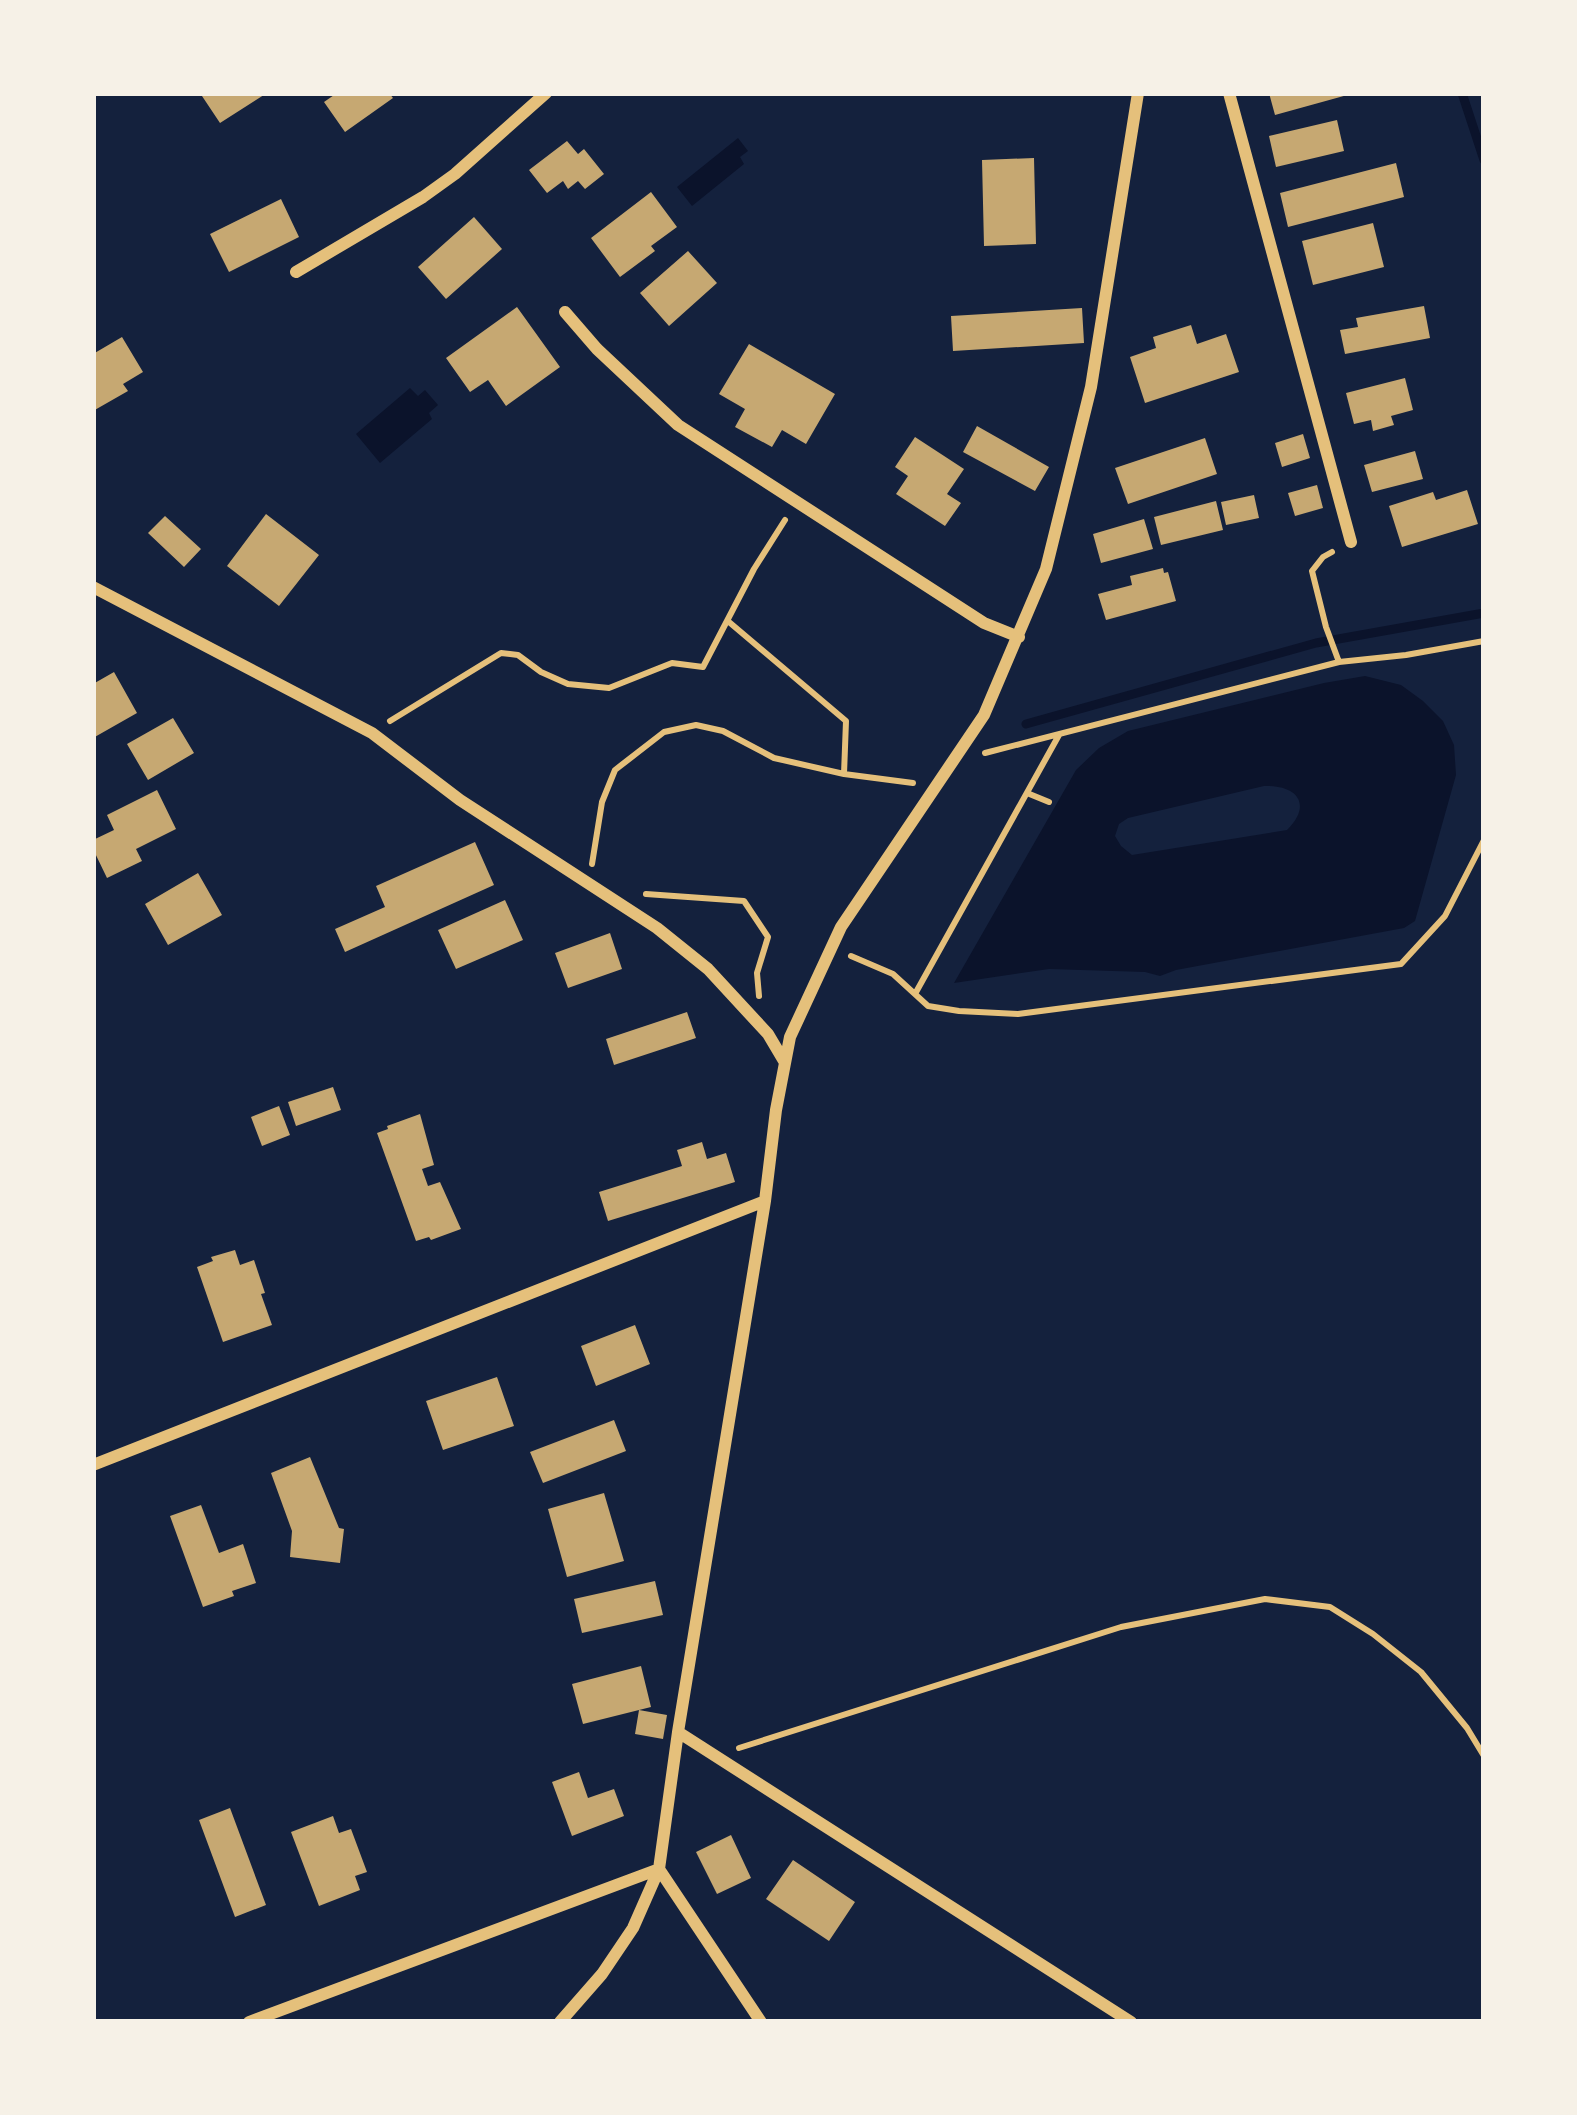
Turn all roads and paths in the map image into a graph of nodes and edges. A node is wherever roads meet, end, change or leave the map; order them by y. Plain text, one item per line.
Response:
1 (546, 93) edge
2 (1138, 93) edge
3 (1229, 93) edge
4 (296, 272) dead end
5 (565, 312) dead end
6 (797, 502) junction
7 (1351, 542) joint
8 (93, 587) edge
9 (728, 622) junction
10 (1019, 638) junction
11 (1484, 641) edge
12 (1339, 662) junction
13 (1060, 732) junction
14 (372, 733) junction
15 (953, 763) junction
16 (844, 774) junction
17 (903, 782) dead end
18 (1027, 794) junction
19 (1049, 802) dead end
20 (1484, 840) edge
21 (589, 884) junction
22 (643, 893) dead end
23 (831, 947) junction
24 (915, 994) junction
25 (767, 1034) junction
26 (784, 1061) junction
27 (765, 1201) junction
28 (93, 1465) edge
29 (678, 1732) junction
30 (712, 1756) junction
31 (1484, 1756) edge
32 (659, 1869) junction
33 (249, 2022) edge
34 (560, 2022) edge
35 (761, 2022) edge
36 (1131, 2022) edge

1 - 4 street
2 - 10 street
3 - 7 street
5 - 6 street
6 - 9 path
6 - 10 street
7 - 12 path
8 - 14 street
9 - 14 path
9 - 16 path
10 - 15 street
11 - 12 path
12 - 13 path
13 - 15 path
13 - 18 path
14 - 21 street
15 - 23 street
16 - 17 path
16 - 21 path
18 - 19 path
18 - 24 path
20 - 24 path
21 - 25 street
22 - 25 path
23 - 24 path
23 - 26 street
25 - 26 street
26 - 27 street
27 - 28 street
27 - 29 street
29 - 30 street
29 - 32 street
30 - 31 path
30 - 36 street
32 - 33 street
32 - 34 street
32 - 35 street

